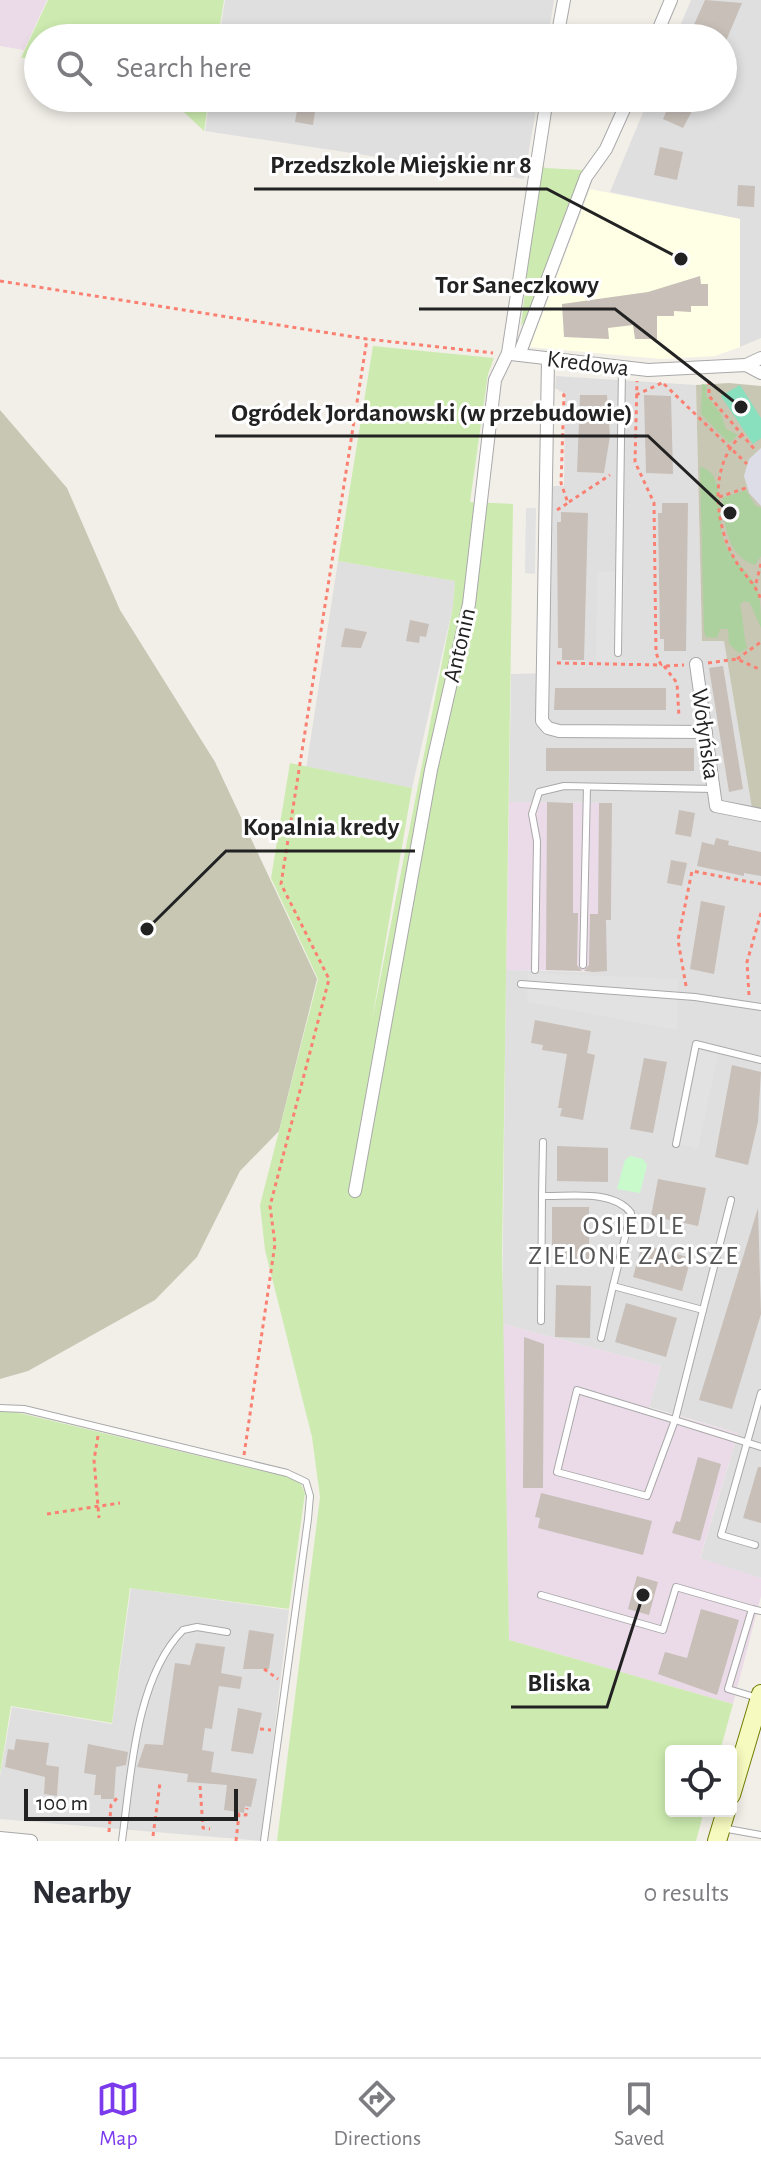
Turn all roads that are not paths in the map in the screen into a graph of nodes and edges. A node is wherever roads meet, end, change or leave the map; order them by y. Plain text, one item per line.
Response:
1 (564, 0) edge
2 (671, 0) edge
3 (560, 24) edge
4 (661, 24) edge
5 (545, 112) edge
6 (623, 112) edge
7 (514, 354) junction
8 (761, 358) edge
9 (548, 359) junction
10 (746, 365) junction
11 (622, 371) junction
12 (761, 373) edge
13 (618, 653) dead end
14 (696, 664) road end
15 (706, 732) junction
16 (587, 787) junction
17 (714, 789) junction
18 (761, 815) edge
19 (583, 965) dead end
20 (535, 970) dead end
21 (521, 984) dead end
22 (761, 1007) edge
23 (761, 1060) edge
24 (543, 1142) dead end
25 (676, 1144) dead end
26 (355, 1191) dead end
27 (542, 1196) junction
28 (731, 1200) dead end
29 (613, 1286) junction
30 (703, 1310) junction
31 (541, 1321) dead end
32 (601, 1338) dead end
33 (761, 1393) edge
34 (0, 1408) edge
35 (675, 1420) junction
36 (747, 1442) junction
37 (761, 1447) edge
38 (755, 1545) dead end
39 (541, 1595) dead end
40 (752, 1609) junction
41 (761, 1611) edge
42 (227, 1632) dead end
43 (760, 1696) edge
44 (737, 1775) edge
45 (722, 1827) edge
46 (761, 1835) edge
47 (0, 1838) edge
48 (31, 1841) edge
49 (122, 1841) edge
50 (264, 1841) edge

1 - 3 street
2 - 4 street
5 - 7 street, Antonin
6 - 7 street
7 - 9 street, Kredowa
7 - 26 street, Antonin
8 - 10 street
9 - 11 street, Kredowa
9 - 15 street
10 - 11 street, Kredowa
10 - 12 street
11 - 13 lane
14 - 15 street, Wołyńska
15 - 17 street, Wołyńska
16 - 17 lane
16 - 19 lane
16 - 20 lane
17 - 18 street, Wołyńska
21 - 22 lane
23 - 25 lane
24 - 27 lane
27 - 29 lane
27 - 31 lane
28 - 30 lane
29 - 30 lane
29 - 32 lane
30 - 35 lane
33 - 36 lane
34 - 50 lane
35 - 35 lane
35 - 36 lane
36 - 37 lane
36 - 38 lane
39 - 40 lane
40 - 41 lane
40 - 43 lane
42 - 49 lane
43 - 44 main road
45 - 46 lane
47 - 48 street

